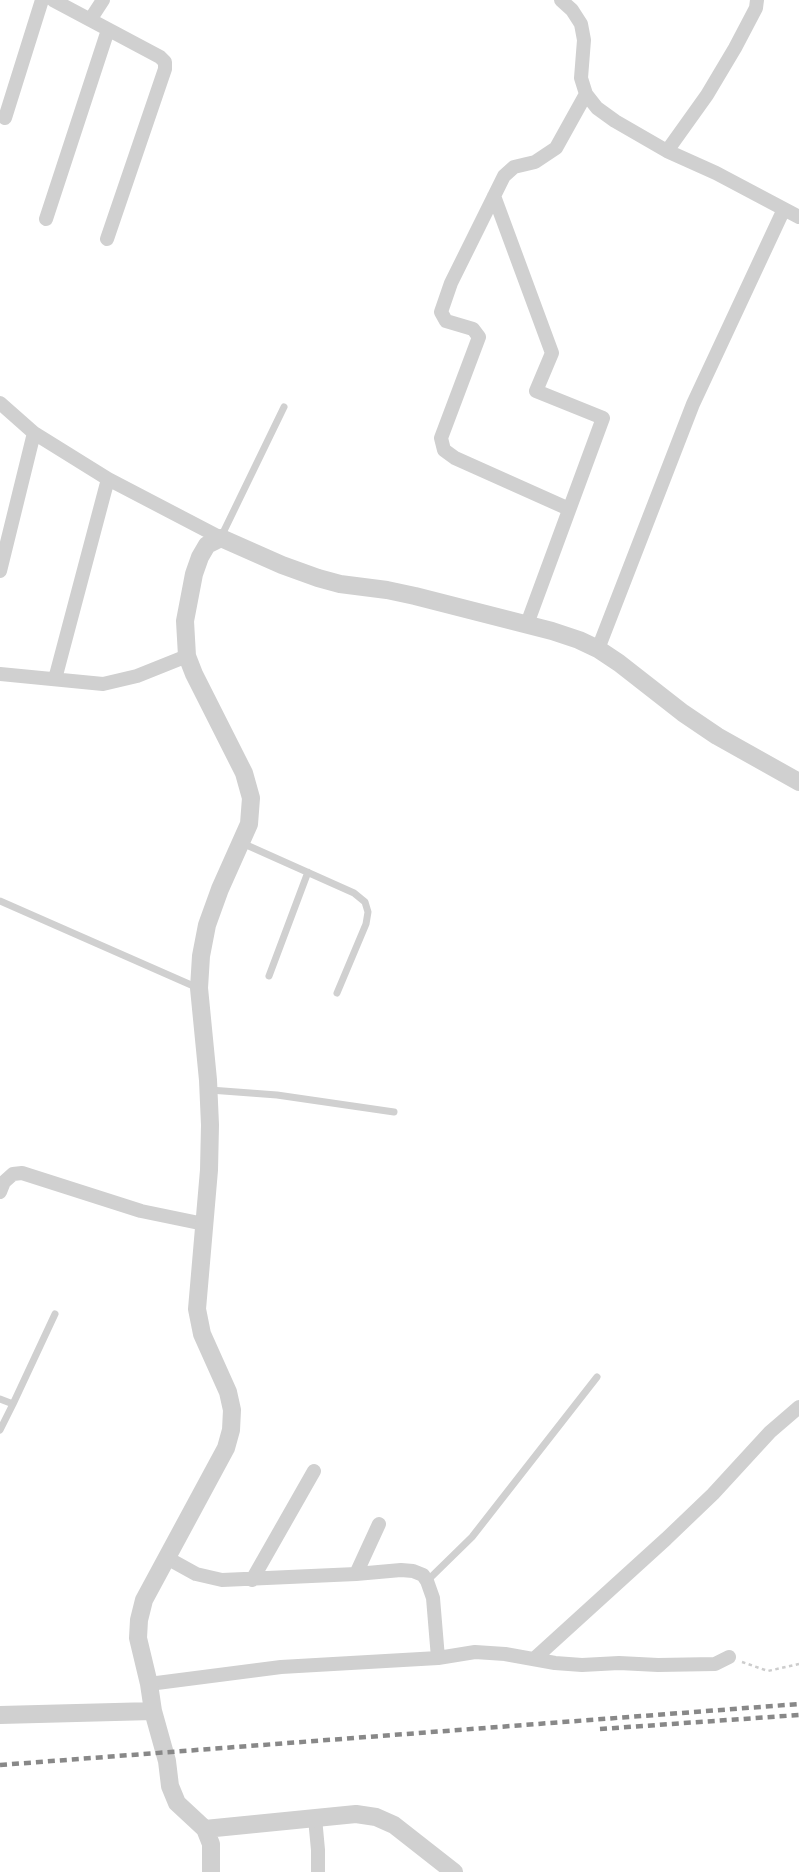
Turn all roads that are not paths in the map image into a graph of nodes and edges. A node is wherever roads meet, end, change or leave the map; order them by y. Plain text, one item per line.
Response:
1 (42, 0) edge
2 (52, 0) edge
3 (103, 0) edge
4 (561, 0) edge
5 (757, 0) edge
6 (90, 20) junction
7 (108, 30) junction
8 (586, 93) junction
9 (5, 118) dead end
10 (667, 151) junction
11 (494, 196) junction
12 (785, 209) junction
13 (799, 216) edge
14 (46, 219) dead end
15 (107, 239) dead end
16 (0, 403) edge
17 (284, 407) dead end
18 (34, 433) junction
19 (108, 479) junction
20 (569, 509) junction
21 (221, 538) junction
22 (0, 571) edge
23 (527, 624) junction
24 (598, 649) junction
25 (187, 656) junction
26 (0, 674) edge
27 (55, 679) junction
28 (799, 782) edge
29 (241, 842) junction
30 (308, 872) junction
31 (0, 901) edge
32 (269, 976) dead end
33 (198, 988) junction
34 (337, 993) dead end
35 (209, 1090) junction
36 (394, 1112) dead end
37 (6, 1172) edge
38 (0, 1192) edge
39 (204, 1224) junction
40 (55, 1314) dead end
41 (597, 1377) dead end
42 (0, 1399) edge
43 (13, 1404) junction
44 (799, 1407) edge
45 (0, 1430) edge
46 (314, 1471) dead end
47 (379, 1524) dead end
48 (167, 1558) junction
49 (356, 1574) junction
50 (252, 1580) junction
51 (427, 1581) junction
52 (729, 1657) road end
53 (438, 1658) junction
54 (534, 1659) junction
55 (149, 1684) junction
56 (153, 1711) junction
57 (1, 1714) edge
58 (315, 1818) junction
59 (205, 1829) junction
60 (211, 1872) edge
61 (318, 1872) edge
62 (454, 1872) edge

1 - 9 street
2 - 6 street
3 - 6 street
4 - 8 street
5 - 10 street
6 - 7 street
7 - 14 street
7 - 15 street
8 - 10 street
8 - 11 street
10 - 12 street
11 - 20 street
11 - 20 street
12 - 13 street
12 - 24 street
16 - 18 street
17 - 21 lane
18 - 19 street
18 - 22 street
19 - 21 street
19 - 27 street
20 - 23 street
21 - 23 street
21 - 25 street
23 - 24 street
24 - 28 street
25 - 27 street
25 - 29 street
26 - 27 street
29 - 30 lane
29 - 33 street
30 - 32 lane
30 - 34 lane
31 - 33 lane
33 - 35 street
35 - 36 lane
35 - 39 street
37 - 38 street
37 - 39 street
39 - 48 street
40 - 43 lane
41 - 51 lane
42 - 43 lane
43 - 45 lane
44 - 54 street
46 - 50 street
47 - 49 street
48 - 50 street
48 - 55 street
49 - 50 street
49 - 51 street
51 - 53 street
52 - 54 street
53 - 54 street
53 - 55 street
55 - 56 street
56 - 57 street
56 - 59 street
58 - 59 street
58 - 61 street
58 - 62 street
59 - 60 street

